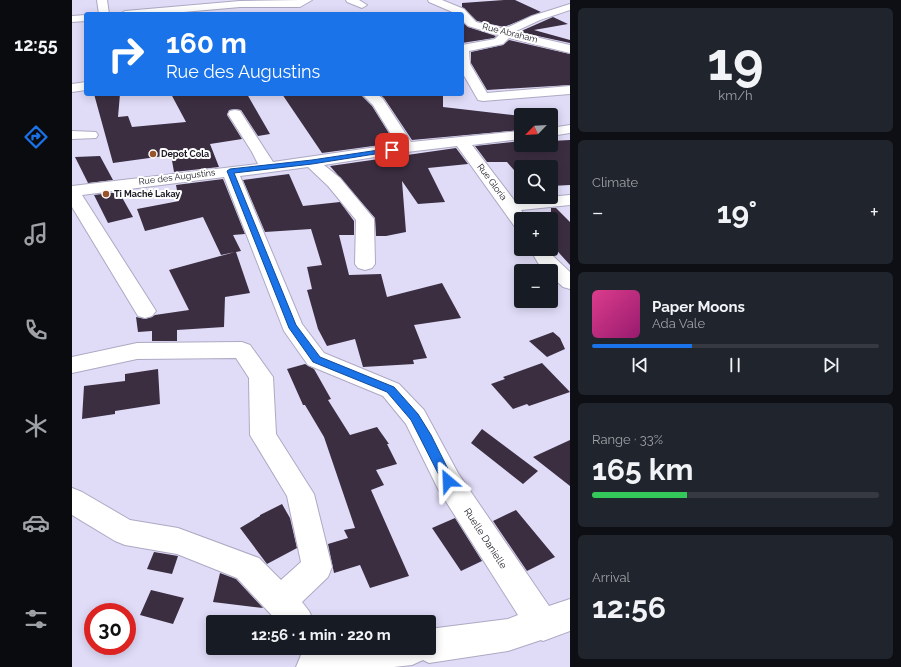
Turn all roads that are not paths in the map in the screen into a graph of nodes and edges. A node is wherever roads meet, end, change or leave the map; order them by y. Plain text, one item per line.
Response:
1 (102, 0) edge
2 (351, 0) edge
3 (432, 0) edge
4 (362, 4) dead end
5 (304, 6) edge
6 (570, 7) edge
7 (104, 12) edge
8 (148, 12) edge
9 (461, 12) edge
10 (464, 15) edge
11 (84, 18) edge
12 (72, 19) edge
13 (508, 34) junction
14 (464, 49) edge
15 (570, 49) edge
16 (464, 64) edge
17 (84, 86) edge
18 (72, 88) edge
19 (570, 90) edge
20 (371, 96) edge
21 (235, 114) dead end
22 (570, 129) edge
23 (558, 131) edge
24 (72, 135) edge
25 (91, 135) dead end
26 (514, 136) edge
27 (462, 142) junction
28 (407, 147) junction
29 (312, 162) junction
30 (267, 166) junction
31 (230, 171) junction
32 (72, 192) edge
33 (570, 200) edge
34 (509, 206) junction
35 (514, 213) edge
36 (543, 256) edge
37 (365, 264) dead end
38 (570, 283) edge
39 (145, 311) dead end
40 (72, 365) edge
41 (72, 500) edge
42 (289, 612) edge
43 (557, 620) edge
44 (436, 645) edge
45 (357, 655) edge
46 (321, 659) edge

1 - 7 street
2 - 4 street
3 - 9 street, Rue Abraham
5 - 8 street
6 - 13 street
10 - 13 street, Rue Abraham
11 - 12 street
13 - 14 street
13 - 15 street, Rue Abraham
16 - 19 street
17 - 18 street
20 - 28 street
21 - 30 street
22 - 23 street
24 - 25 street
26 - 27 street, Rue des Augustins
27 - 28 street, Rue des Augustins
27 - 34 street, Rue Gloria
28 - 29 street, Rue des Augustins
29 - 30 street, Rue des Augustins
29 - 37 street
30 - 31 street, Rue des Augustins
31 - 32 street, Rue des Augustins
31 - 43 street, Ruelle Danielle
32 - 39 street
33 - 34 street
34 - 35 street, Rue Gloria
36 - 38 street
40 - 42 street
41 - 42 street
43 - 44 street
45 - 46 street

